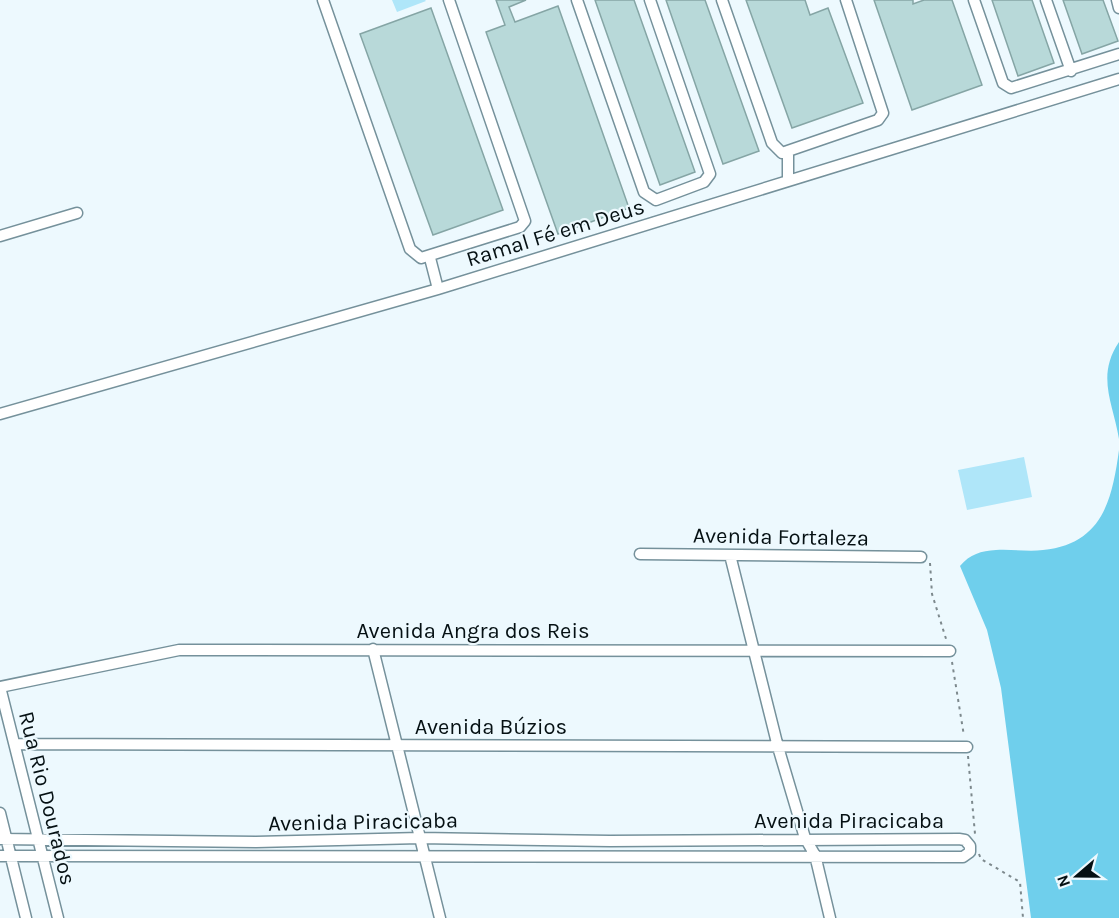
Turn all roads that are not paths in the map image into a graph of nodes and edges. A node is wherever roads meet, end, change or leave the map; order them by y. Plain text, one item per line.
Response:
1 (323, 0) edge
2 (449, 0) edge
3 (578, 0) edge
4 (650, 0) edge
5 (722, 0) edge
6 (846, 0) edge
7 (974, 0) edge
8 (1046, 0) edge
9 (1117, 0) edge
10 (1119, 8) edge
11 (1119, 54) edge
12 (1071, 71) junction
13 (1119, 79) edge
14 (788, 151) junction
15 (788, 179) junction
16 (656, 200) junction
17 (77, 213) dead end
18 (662, 219) junction
19 (0, 236) edge
20 (430, 258) junction
21 (438, 289) junction
22 (0, 414) edge
23 (640, 554) dead end
24 (730, 555) junction
25 (921, 557) dead end
26 (374, 649) junction
27 (754, 651) junction
28 (950, 651) dead end
29 (0, 687) edge
30 (15, 744) junction
31 (398, 745) junction
32 (778, 747) junction
33 (967, 747) dead end
34 (0, 813) edge
35 (420, 838) junction
36 (805, 838) junction
37 (3, 839) edge
38 (38, 839) junction
39 (815, 855) junction
40 (5, 856) edge
41 (42, 856) junction
42 (425, 856) junction
43 (26, 918) edge
44 (58, 918) edge
45 (440, 918) edge
46 (830, 918) edge

1 - 20 street
2 - 20 street
3 - 16 street
4 - 16 street
5 - 14 street
6 - 14 street
7 - 12 street
8 - 12 street
9 - 10 street
11 - 12 street
13 - 15 street, Ramal Fé em Deus
14 - 15 street
15 - 18 street, Ramal Fé em Deus
16 - 18 street
17 - 19 street
18 - 21 street, Ramal Fé em Deus
20 - 21 street
21 - 22 street, Ramal Fé em Deus
23 - 24 street, Avenida Fortaleza
24 - 25 street, Avenida Fortaleza
24 - 27 street
26 - 27 street, Avenida Angra dos Reis
26 - 29 street, Avenida Angra dos Reis
26 - 31 street
27 - 28 street, Avenida Angra dos Reis
27 - 32 street
29 - 30 street, Rua Rio Dourados
30 - 31 street, Avenida Búzios
30 - 38 street, Rua Rio Dourados
31 - 32 street, Avenida Búzios
31 - 35 street
32 - 33 street, Avenida Búzios
32 - 36 street
34 - 37 street
35 - 36 street, Avenida Piracicaba
35 - 38 street, Avenida Piracicaba
35 - 42 street
36 - 39 street
36 - 39 street, Avenida Piracicaba
37 - 38 street, Avenida Piracicaba
37 - 40 street
38 - 41 street, Rua Rio Dourados
39 - 42 street, Avenida Piracicaba
39 - 46 street
40 - 41 street, Avenida Piracicaba
40 - 43 street
41 - 42 street, Avenida Piracicaba
41 - 44 street, Rua Rio Dourados
42 - 45 street

